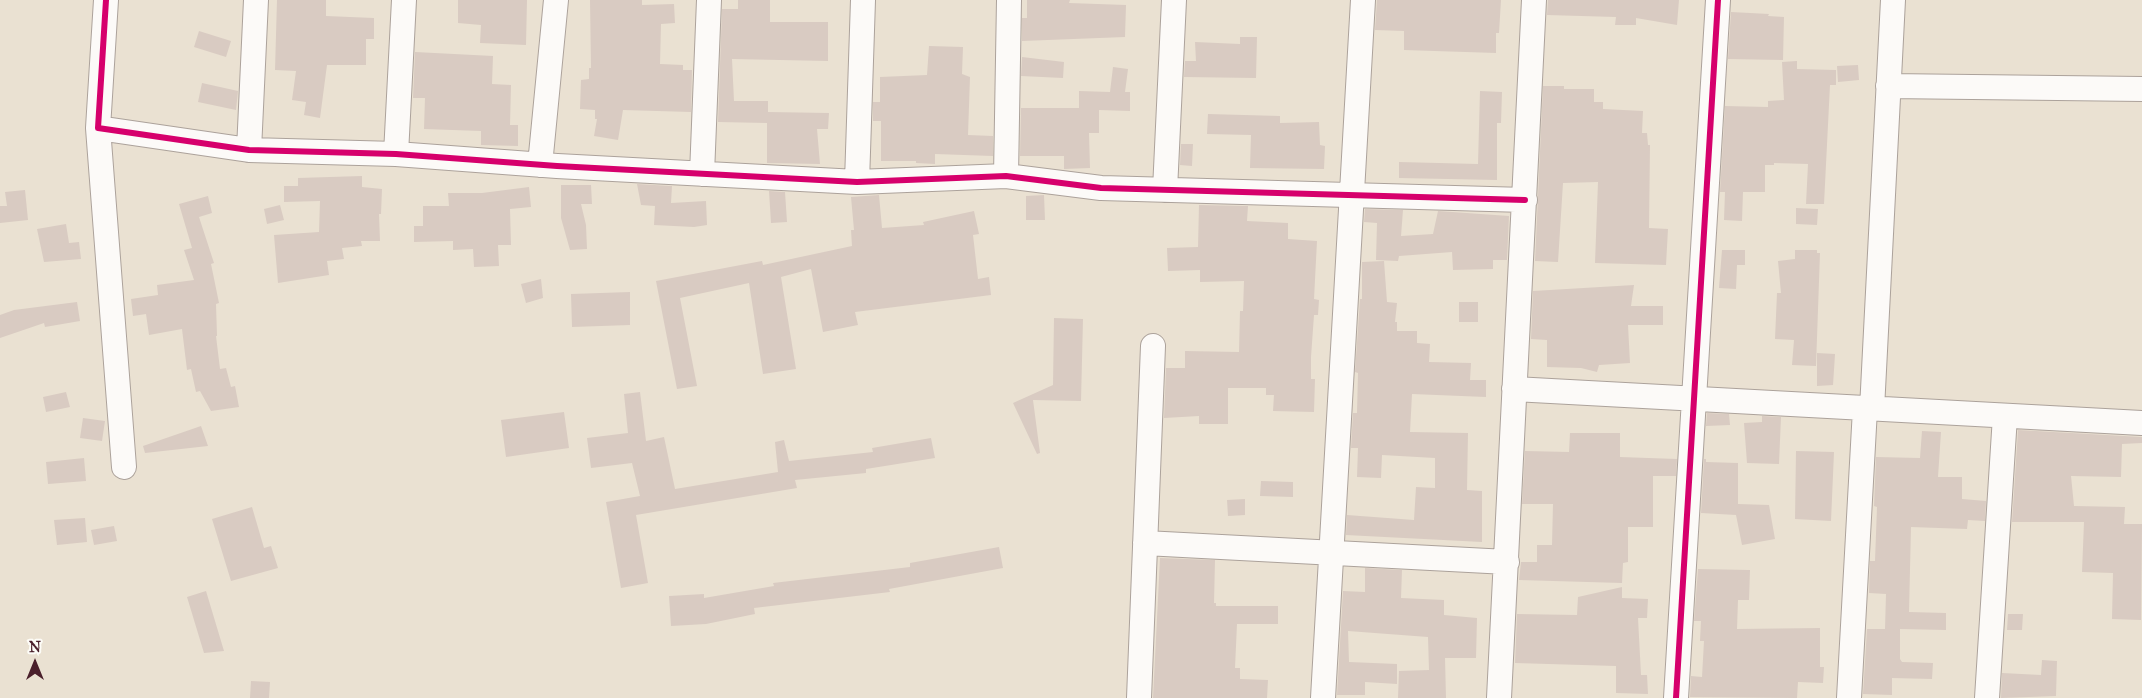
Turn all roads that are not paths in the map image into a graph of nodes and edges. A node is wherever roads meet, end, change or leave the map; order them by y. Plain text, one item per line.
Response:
1 (106, 0) edge
2 (256, 0) edge
3 (404, 0) edge
4 (556, 0) edge
5 (709, 0) edge
6 (863, 0) edge
7 (1009, 0) edge
8 (1174, 0) edge
9 (1363, 0) edge
10 (1534, 0) edge
11 (1718, 0) edge
12 (1893, 0) edge
13 (1888, 86) junction
14 (2142, 89) edge
15 (98, 128) junction
16 (249, 150) junction
17 (396, 154) junction
18 (540, 165) junction
19 (702, 174) junction
20 (1006, 176) junction
21 (857, 182) junction
22 (1165, 190) junction
23 (1350, 195) junction
24 (1526, 200) junction
25 (1153, 346) dead end
26 (1514, 389) junction
27 (1693, 400) junction
28 (1868, 409) junction
29 (2005, 416) junction
30 (2142, 423) edge
31 (124, 468) dead end
32 (1145, 543) junction
33 (1330, 551) junction
34 (1507, 562) junction
35 (1139, 698) edge
36 (1323, 698) edge
37 (1499, 698) edge
38 (1676, 698) edge
39 (1850, 698) edge
40 (1987, 698) edge

1 - 15 street
2 - 16 street
3 - 17 street
4 - 18 street
5 - 19 street
6 - 21 street
7 - 20 street
8 - 22 street
9 - 23 street
10 - 24 street
11 - 27 street
12 - 13 street
13 - 14 street
13 - 28 street
15 - 16 street
15 - 31 street
16 - 17 street
17 - 18 street
18 - 19 street
19 - 21 street
20 - 21 street
20 - 22 street
22 - 23 street
23 - 24 street
23 - 33 street
24 - 26 street
25 - 32 street
26 - 27 street
26 - 34 street
27 - 28 street
27 - 38 street
28 - 29 street
28 - 39 street
29 - 30 street
29 - 40 street
32 - 33 street
32 - 35 street
33 - 34 street
33 - 36 street
34 - 37 street

